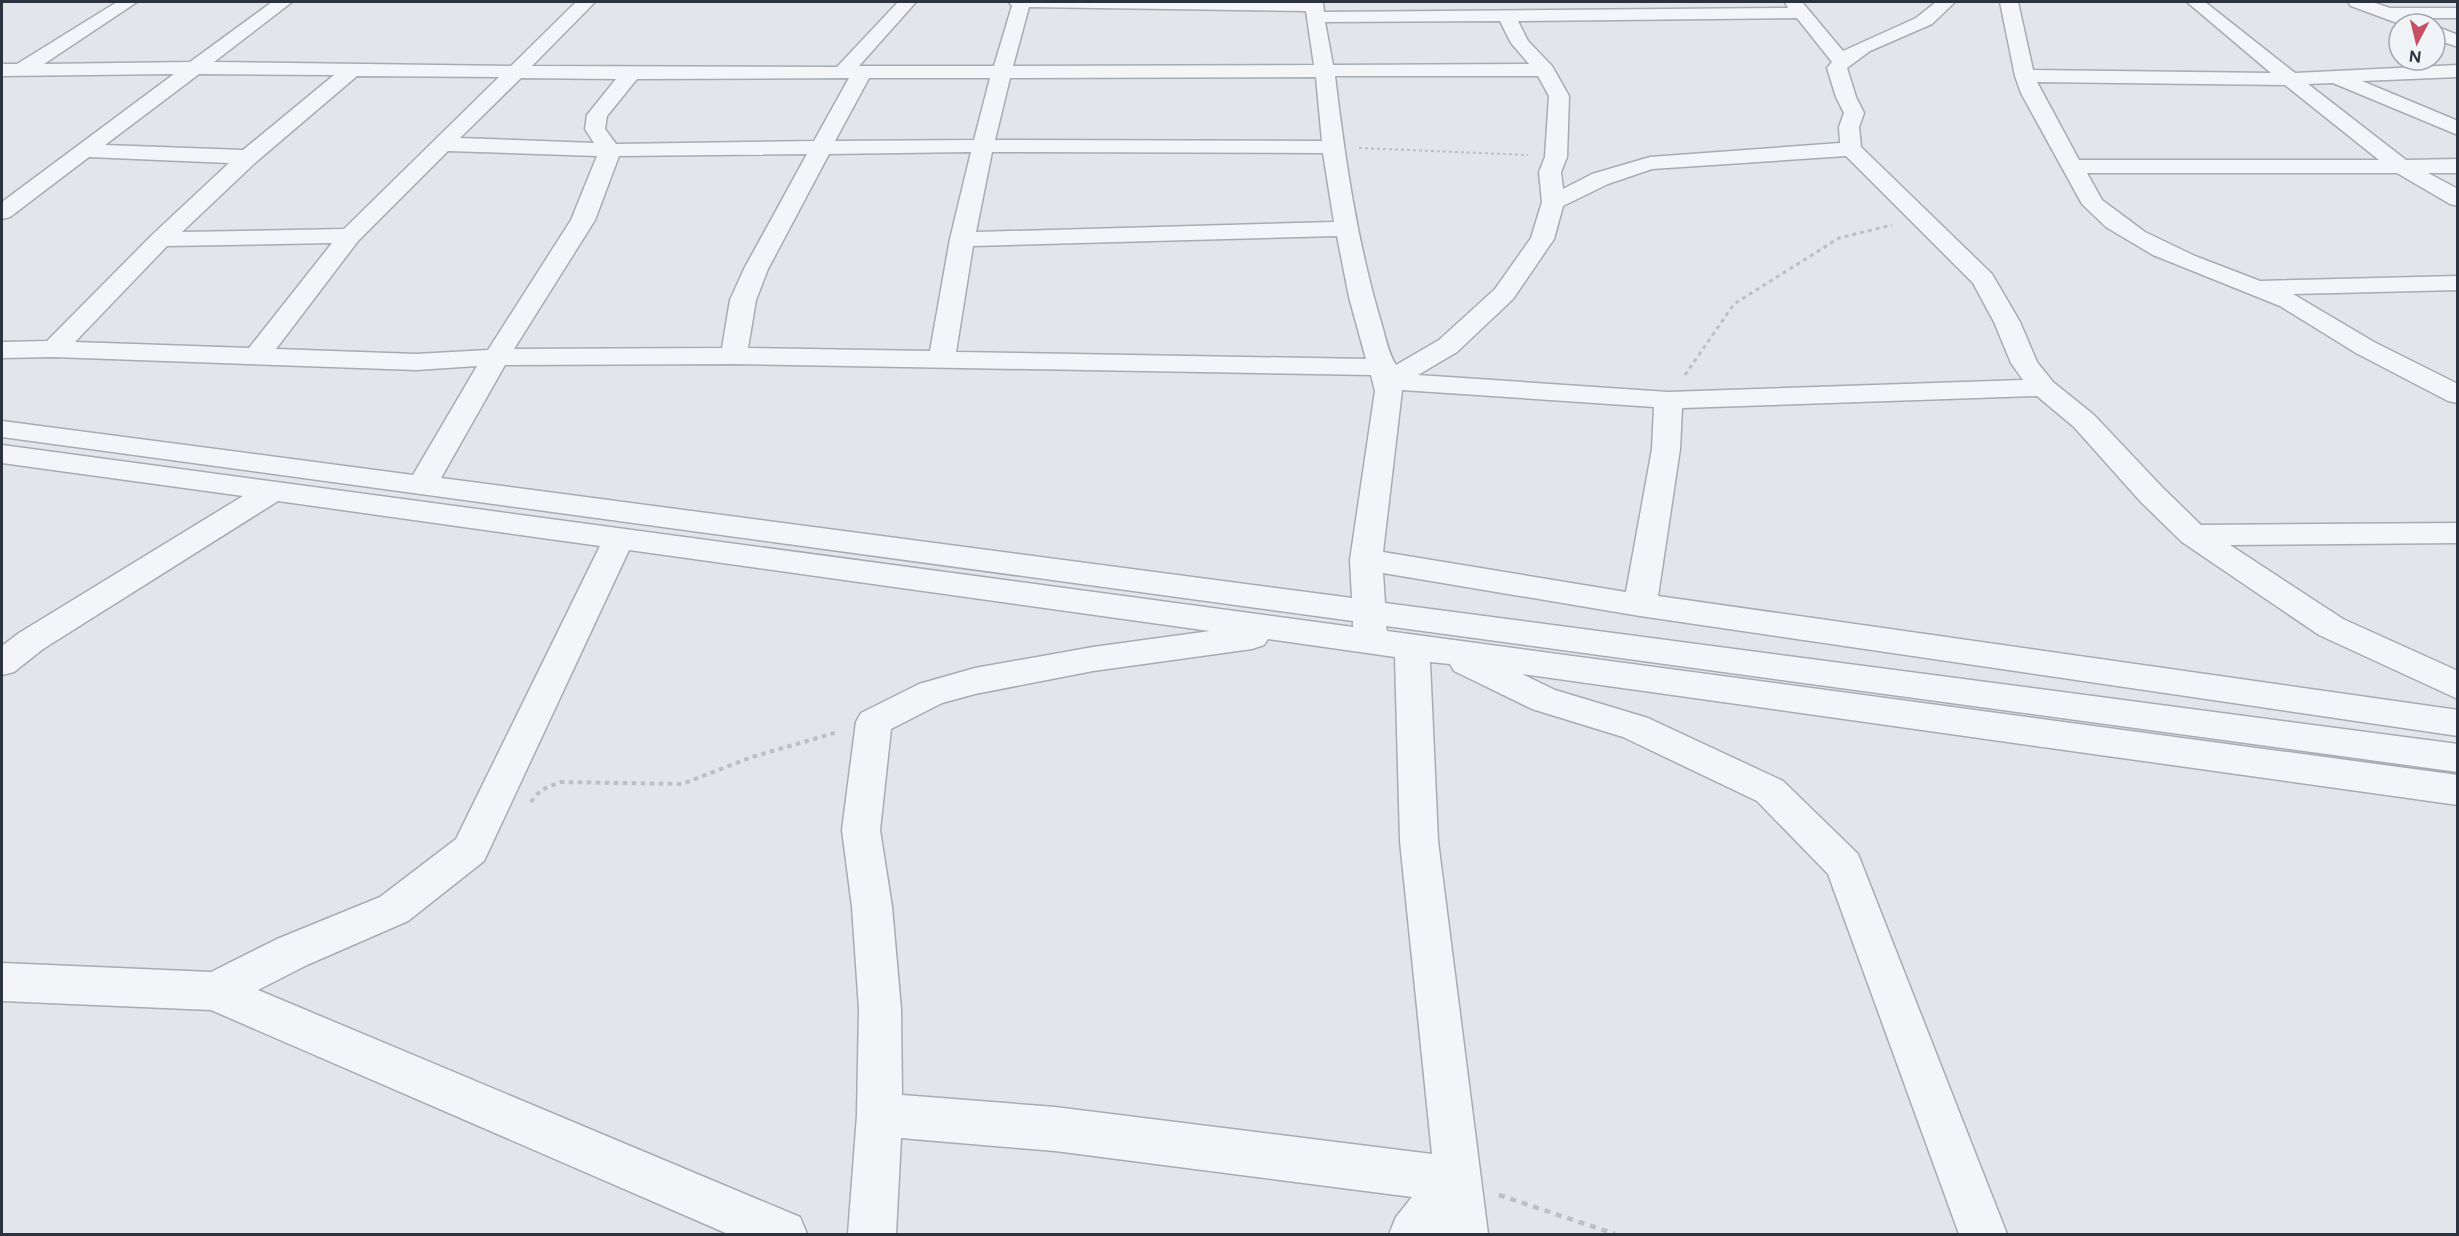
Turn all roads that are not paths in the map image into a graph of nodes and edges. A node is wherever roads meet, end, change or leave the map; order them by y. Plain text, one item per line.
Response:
1 (128, 2) edge
2 (283, 2) edge
3 (586, 2) edge
4 (907, 2) edge
5 (1017, 2) edge
6 (1022, 2) edge
7 (1947, 2) edge
8 (2009, 2) edge
9 (2195, 2) edge
10 (2357, 2) edge
11 (1798, 7) edge
12 (1315, 8) edge
13 (1495, 11) edge
14 (2388, 12) edge
15 (1841, 61) junction
16 (195, 68) junction
17 (11, 70) edge
18 (352, 70) junction
19 (1545, 70) junction
20 (516, 71) junction
21 (2457, 71) edge
22 (853, 72) junction
23 (1000, 72) junction
24 (1325, 72) junction
25 (631, 73) junction
26 (2025, 76) junction
27 (2336, 77) junction
28 (2291, 80) junction
29 (2, 82) edge
30 (2457, 129) edge
31 (442, 144) junction
32 (983, 146) junction
33 (1333, 147) junction
34 (822, 148) junction
35 (1851, 149) junction
36 (610, 150) junction
37 (86, 151) junction
38 (248, 157) junction
39 (2400, 166) junction
40 (2457, 166) edge
41 (2074, 167) junction
42 (2457, 199) edge
43 (1553, 202) junction
44 (2, 212) edge
45 (1347, 229) junction
46 (350, 236) junction
47 (161, 239) junction
48 (962, 239) junction
49 (2457, 283) edge
50 (2256, 287) junction
51 (54, 349) junction
52 (2, 350) edge
53 (734, 356) junction
54 (496, 357) junction
55 (255, 358) junction
56 (942, 358) junction
57 (1386, 374) junction
58 (2043, 388) junction
59 (2457, 395) edge
60 (1668, 400) junction
61 (2, 429) edge
62 (2, 454) edge
63 (188, 454) junction
64 (161, 475) junction
65 (422, 485) junction
66 (275, 490) junction
67 (2457, 533) edge
68 (2193, 535) junction
69 (619, 538) junction
70 (1366, 560) junction
71 (1640, 605) junction
72 (1370, 626) junction
73 (1292, 631) junction
74 (1426, 647) junction
75 (7, 654) edge
76 (2457, 686) edge
77 (2457, 723) edge
78 (2457, 758) edge
79 (2457, 790) edge
80 (2, 982) edge
81 (214, 991) junction
82 (880, 1115) junction
83 (1457, 1180) junction
84 (783, 1234) edge
85 (872, 1234) edge
86 (1413, 1234) edge
87 (1464, 1234) edge
88 (1983, 1234) edge

1 - 17 street
2 - 16 street
3 - 20 street
4 - 22 street
5 - 6 street
6 - 12 street
6 - 23 street
7 - 15 street
8 - 26 street
9 - 28 street
10 - 14 street
11 - 13 street
11 - 15 street
12 - 13 street
12 - 24 street
13 - 19 street
15 - 35 street
16 - 17 street
16 - 18 street
16 - 37 street
17 - 29 street
18 - 20 street
18 - 38 street
19 - 24 street
19 - 43 street
20 - 25 street
20 - 31 street
21 - 27 street
22 - 23 street
22 - 25 street
22 - 34 street
23 - 24 street
23 - 32 street
24 - 33 street
25 - 36 street
26 - 28 street
26 - 41 street
27 - 28 street
27 - 30 street
28 - 39 street
31 - 36 street
31 - 46 street
32 - 33 street
32 - 34 street
32 - 48 street
33 - 45 street
34 - 36 street
34 - 53 street
35 - 43 street
35 - 58 street
36 - 54 street
37 - 38 street
37 - 44 street
38 - 47 street
39 - 40 street
39 - 41 street
39 - 42 street
41 - 50 street
43 - 57 street
45 - 48 street
45 - 57 street
46 - 47 street
46 - 55 street
47 - 51 street
48 - 56 street
49 - 50 street
50 - 59 street
51 - 52 street
51 - 55 street
53 - 54 street
53 - 56 street
54 - 55 street
54 - 65 street
56 - 57 street
57 - 60 street
57 - 70 street
58 - 60 street
58 - 68 street
60 - 71 street
61 - 63 street
62 - 64 street
63 - 64 street
63 - 65 street
64 - 66 street
65 - 72 street
66 - 69 street
66 - 75 street
67 - 68 street
68 - 76 street
69 - 73 street
69 - 81 street
70 - 71 street
70 - 72 street
71 - 77 street
72 - 73 street
72 - 74 street
72 - 78 street
73 - 82 street
74 - 79 street
74 - 83 street
74 - 88 street
80 - 81 street
81 - 84 street
82 - 83 street
82 - 85 street
83 - 86 street
83 - 87 street

